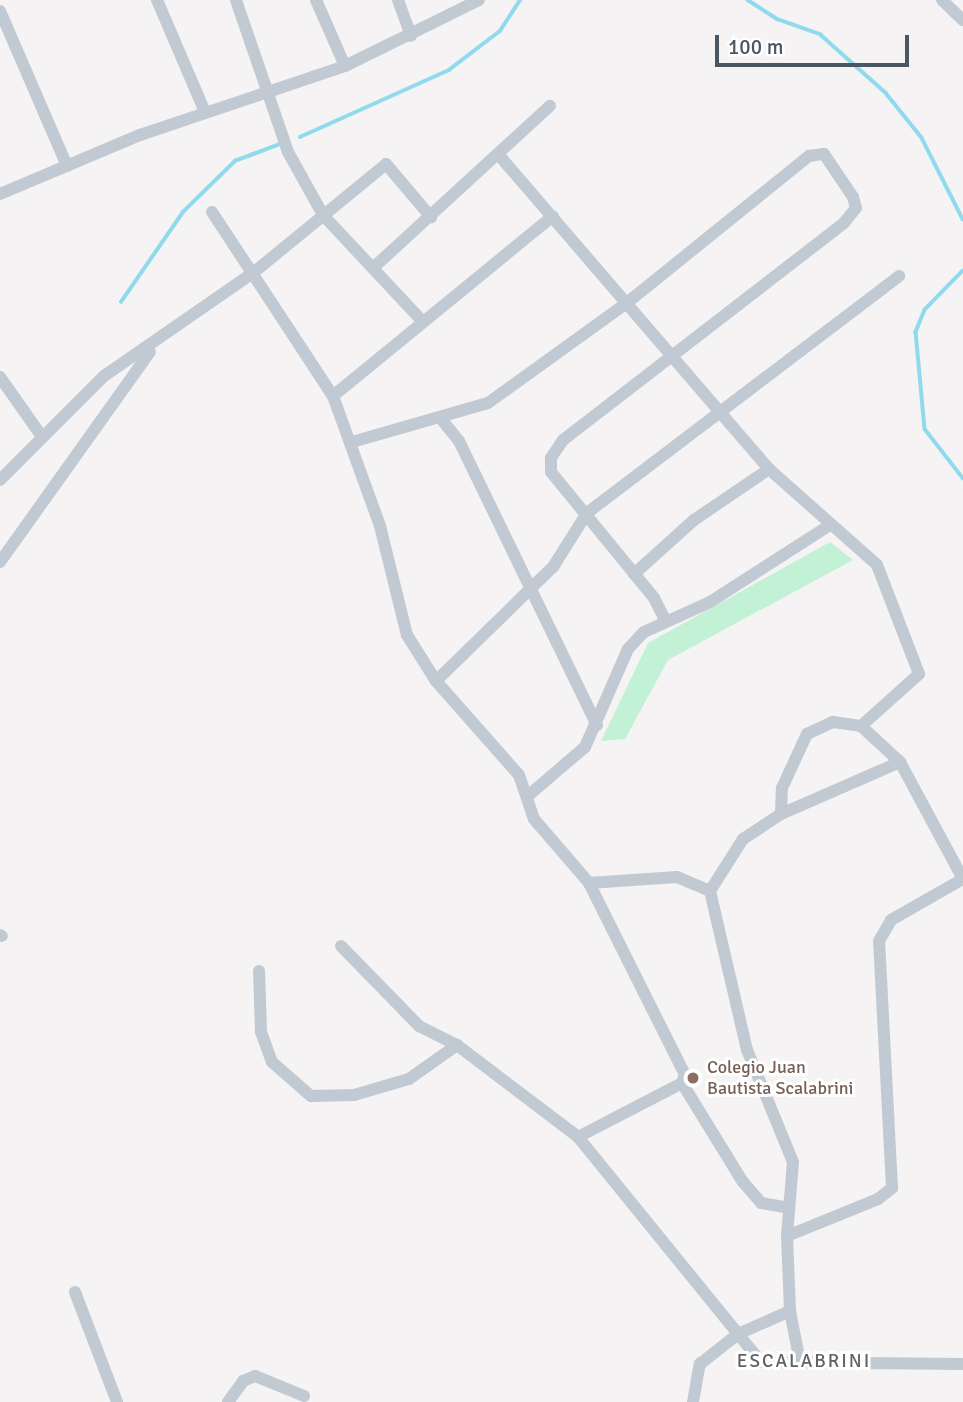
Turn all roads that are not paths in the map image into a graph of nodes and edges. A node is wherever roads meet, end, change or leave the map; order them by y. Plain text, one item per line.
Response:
1 (156, 0) edge
2 (236, 0) edge
3 (316, 0) edge
4 (398, 0) edge
5 (479, 0) edge
6 (942, 0) edge
7 (0, 11) edge
8 (963, 20) edge
9 (411, 36) junction
10 (345, 66) junction
11 (273, 94) junction
12 (550, 106) dead end
13 (205, 112) junction
14 (498, 154) junction
15 (67, 166) junction
16 (0, 193) edge
17 (212, 212) dead end
18 (323, 215) junction
19 (553, 216) junction
20 (431, 218) junction
21 (373, 268) junction
22 (253, 273) junction
23 (899, 276) dead end
24 (628, 302) junction
25 (423, 322) junction
26 (154, 346) junction
27 (673, 355) junction
28 (0, 377) edge
29 (333, 396) junction
30 (6, 402) edge
31 (721, 411) junction
32 (442, 420) junction
33 (40, 434) junction
34 (352, 442) junction
35 (769, 469) junction
36 (0, 480) edge
37 (587, 513) junction
38 (830, 525) junction
39 (0, 562) edge
40 (634, 574) junction
41 (533, 589) junction
42 (665, 620) junction
43 (436, 681) junction
44 (597, 725) junction
45 (861, 726) junction
46 (900, 762) junction
47 (529, 795) junction
48 (781, 814) junction
49 (963, 879) edge
50 (589, 883) junction
51 (710, 891) junction
52 (341, 946) dead end
53 (259, 971) dead end
54 (457, 1045) junction
55 (682, 1083) junction
56 (578, 1137) junction
57 (788, 1208) junction
58 (787, 1236) junction
59 (75, 1292) dead end
60 (790, 1311) junction
61 (738, 1334) junction
62 (799, 1357) junction
63 (963, 1364) edge
64 (304, 1396) dead end
65 (117, 1402) edge
66 (229, 1402) edge
67 (692, 1402) edge

1 - 13 street
2 - 11 street
3 - 10 street
4 - 9 street
5 - 9 street
6 - 8 street
7 - 15 street
9 - 10 street
10 - 11 street
11 - 13 street
11 - 18 street
12 - 14 street
13 - 15 street
14 - 19 street
14 - 20 street
15 - 16 street
17 - 22 street
18 - 20 street
18 - 21 street
18 - 22 street
19 - 24 street
19 - 25 street
20 - 21 street
21 - 25 street
22 - 26 street
22 - 29 street
23 - 31 street
24 - 27 street
24 - 27 street
24 - 32 street
25 - 29 street
26 - 33 street
26 - 39 street
27 - 31 street
27 - 37 street
28 - 30 street
29 - 34 street
30 - 33 street
31 - 35 street
31 - 37 street
32 - 34 street
32 - 41 street
33 - 36 street
34 - 43 street
35 - 38 street
35 - 40 street
37 - 40 street
37 - 41 street
38 - 42 street
38 - 45 street
40 - 42 street
41 - 43 street
41 - 44 street
42 - 44 street
43 - 47 street
44 - 47 street
45 - 46 street
45 - 48 street
46 - 48 street
46 - 49 street
47 - 50 street
48 - 51 street
49 - 58 street
50 - 51 street
50 - 55 street
51 - 57 street
52 - 54 street
53 - 54 street
54 - 56 street
55 - 56 street
55 - 57 street
56 - 61 street
57 - 58 street
58 - 60 street
59 - 65 street
60 - 61 street
60 - 62 street
61 - 62 street
61 - 67 street
62 - 63 street
64 - 66 street

